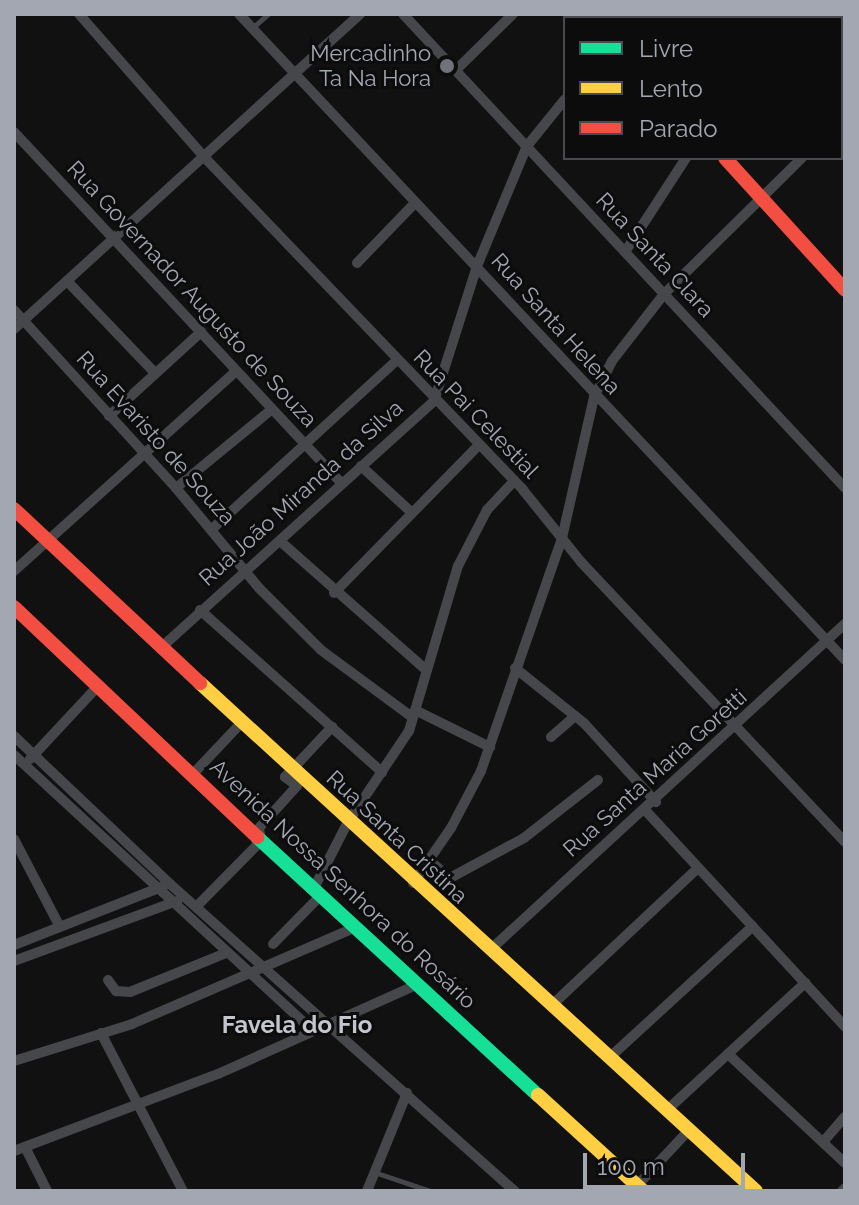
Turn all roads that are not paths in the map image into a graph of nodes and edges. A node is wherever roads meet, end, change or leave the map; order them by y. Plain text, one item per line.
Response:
1 (79, 14) edge
2 (239, 14) edge
3 (268, 14) edge
4 (360, 14) edge
5 (403, 14) edge
6 (513, 14) edge
7 (252, 28) junction
8 (456, 70) junction
9 (295, 77) junction
10 (563, 101) edge
11 (14, 132) edge
12 (527, 146) junction
13 (206, 159) junction
14 (685, 160) edge
15 (727, 160) edge
16 (800, 160) edge
17 (764, 200) junction
18 (415, 203) junction
19 (114, 240) junction
20 (625, 252) junction
21 (357, 263) dead end
22 (477, 266) junction
23 (67, 281) junction
24 (845, 290) edge
25 (664, 294) junction
26 (14, 310) edge
27 (23, 320) junction
28 (14, 329) edge
29 (201, 332) junction
30 (396, 361) junction
31 (236, 371) junction
32 (155, 373) junction
33 (594, 397) junction
34 (434, 401) junction
35 (271, 410) junction
36 (109, 416) junction
37 (304, 444) junction
38 (479, 445) junction
39 (143, 454) junction
40 (361, 466) junction
41 (514, 481) junction
42 (341, 483) junction
43 (176, 488) junction
44 (845, 488) edge
45 (14, 509) edge
46 (411, 512) junction
47 (212, 529) junction
48 (46, 538) junction
49 (562, 538) junction
50 (280, 541) junction
51 (14, 571) edge
52 (246, 571) junction
53 (334, 593) junction
54 (14, 607) edge
55 (200, 610) junction
56 (845, 623) edge
57 (827, 640) junction
58 (164, 645) junction
59 (845, 660) edge
60 (515, 668) junction
61 (425, 669) junction
62 (99, 685) junction
63 (414, 714) junction
64 (575, 716) junction
65 (241, 723) junction
66 (332, 727) junction
67 (737, 727) junction
68 (14, 736) edge
69 (551, 737) dead end
70 (18, 746) edge
71 (490, 747) junction
72 (35, 754) junction
73 (14, 755) edge
74 (24, 765) junction
75 (292, 770) junction
76 (382, 772) junction
77 (193, 774) junction
78 (598, 780) dead end
79 (656, 802) junction
80 (646, 811) junction
81 (348, 822) junction
82 (14, 839) edge
83 (261, 841) junction
84 (845, 842) edge
85 (429, 860) junction
86 (698, 868) junction
87 (413, 883) junction
88 (170, 884) junction
89 (158, 888) junction
90 (316, 893) junction
91 (180, 900) junction
92 (197, 906) junction
93 (753, 926) junction
94 (60, 927) junction
95 (354, 928) junction
96 (273, 944) dead end
97 (14, 945) edge
98 (490, 950) junction
99 (226, 953) junction
100 (14, 961) edge
101 (263, 967) junction
102 (249, 974) junction
103 (108, 980) dead end
104 (805, 983) junction
105 (418, 984) junction
106 (552, 1005) junction
107 (327, 1024) junction
108 (845, 1027) edge
109 (312, 1030) junction
110 (101, 1033) junction
111 (728, 1054) junction
112 (609, 1058) junction
113 (14, 1061) edge
114 (407, 1093) junction
115 (137, 1106) junction
116 (667, 1110) junction
117 (845, 1117) edge
118 (689, 1130) junction
119 (823, 1142) junction
120 (19, 1149) edge
121 (845, 1163) edge
122 (373, 1172) junction
123 (638, 1189) edge
124 (47, 1191) edge
125 (183, 1191) edge
126 (367, 1191) edge
127 (430, 1191) edge
128 (515, 1191) edge
129 (756, 1191) edge

1 - 13 street, Rua Pai Celestial
2 - 7 street, Rua Santa Helena
3 - 7 lane
4 - 9 street
5 - 8 street, Rua Santa Clara
6 - 8 street
7 - 9 street, Rua Santa Helena
8 - 12 street, Rua Santa Clara
9 - 13 street
9 - 18 street, Rua Santa Helena
10 - 12 street, Rua João Miranda da Silva
11 - 19 street, Rua Governador Augusto de Souza
12 - 20 street, Rua Santa Clara
12 - 22 street, Rua João Miranda da Silva
13 - 19 street
13 - 30 street, Rua Pai Celestial
14 - 20 street
15 - 17 main road
16 - 17 street
17 - 24 main road
17 - 25 street
18 - 21 street
18 - 22 street, Rua Santa Helena
19 - 23 street
19 - 29 street, Rua Governador Augusto de Souza
20 - 25 street, Rua Santa Clara
22 - 33 street, Rua Santa Helena
22 - 34 street, Rua João Miranda da Silva
23 - 27 street
23 - 32 street
25 - 33 street
25 - 44 street, Rua Santa Clara
26 - 27 street, Rua Evaristo de Souza
27 - 28 street
27 - 36 street, Rua Evaristo de Souza
29 - 31 street, Rua Governador Augusto de Souza
29 - 32 street
30 - 34 street, Rua Pai Celestial
30 - 37 street
31 - 35 street, Rua Governador Augusto de Souza
31 - 39 street
32 - 36 street
33 - 49 street
33 - 57 street, Rua Santa Helena
34 - 38 street, Rua Pai Celestial
34 - 40 street, Rua João Miranda da Silva
35 - 37 street, Rua Governador Augusto de Souza
35 - 43 street
36 - 39 street, Rua Evaristo de Souza
37 - 42 street, Rua Governador Augusto de Souza
37 - 47 street
38 - 41 street, Rua Pai Celestial
38 - 46 street
39 - 43 street, Rua Evaristo de Souza
39 - 48 street
40 - 42 street, Rua João Miranda da Silva
40 - 46 street
41 - 49 street, Rua Pai Celestial
41 - 61 street
42 - 50 street, Rua João Miranda da Silva
43 - 47 street, Rua Evaristo de Souza
45 - 48 main road, Rua Santa Cristina
46 - 53 street
47 - 52 street, Rua Evaristo de Souza
48 - 51 street
48 - 58 main road, Rua Santa Cristina
49 - 60 street
49 - 67 street, Rua Pai Celestial
50 - 52 street, Rua João Miranda da Silva
50 - 53 street
52 - 55 street, Rua João Miranda da Silva
52 - 63 street, Rua Evaristo de Souza
53 - 61 street
54 - 62 main road, Avenida Nossa Senhora do Rosário
55 - 58 street, Rua João Miranda da Silva
55 - 66 street
56 - 57 street, Rua Santa Maria Goretti
57 - 59 street, Rua Santa Helena
57 - 67 street, Rua Santa Maria Goretti
58 - 65 main road, Rua Santa Cristina
60 - 64 street
60 - 71 street
61 - 63 street
62 - 72 street
62 - 77 main road, Avenida Nossa Senhora do Rosário
63 - 71 street, Rua Evaristo de Souza
63 - 76 street
64 - 69 street
64 - 79 street
65 - 75 main road, Rua Santa Cristina
65 - 77 street
66 - 75 street
66 - 76 street
67 - 79 street, Rua Santa Maria Goretti
67 - 84 street, Rua Pai Celestial
68 - 70 street
70 - 72 street
71 - 85 street
72 - 74 street
72 - 88 street
73 - 74 street
74 - 89 street
75 - 81 main road, Rua Santa Cristina
75 - 83 street
76 - 81 street
77 - 83 main road, Avenida Nossa Senhora do Rosário
78 - 85 street
79 - 80 street, Rua Santa Maria Goretti
80 - 86 street
80 - 98 street, Rua Santa Maria Goretti
81 - 87 main road, Rua Santa Cristina
81 - 90 street
82 - 94 street
83 - 90 main road, Avenida Nossa Senhora do Rosário
83 - 92 street
85 - 87 street
86 - 93 street
86 - 106 street
87 - 98 main road, Rua Santa Cristina
88 - 89 street
88 - 91 street
89 - 91 street
89 - 94 street
90 - 95 main road, Avenida Nossa Senhora do Rosário
90 - 96 street
91 - 92 street
91 - 99 street
91 - 100 street
92 - 101 street
93 - 104 street
93 - 112 street
94 - 97 street
95 - 101 street
95 - 105 main road, Avenida Nossa Senhora do Rosário
98 - 106 main road, Rua Santa Cristina
99 - 102 street
99 - 103 street
101 - 102 street
101 - 107 street
102 - 109 street
102 - 110 street
104 - 108 street
104 - 111 street
105 - 107 street
105 - 123 main road, Avenida Nossa Senhora do Rosário
106 - 112 main road, Rua Santa Cristina
107 - 109 street
107 - 114 street
109 - 115 street
110 - 113 street
110 - 115 street
111 - 116 street
111 - 119 street
112 - 116 main road, Rua Santa Cristina
114 - 122 street
114 - 128 street
115 - 120 street
115 - 125 street
116 - 118 main road, Rua Santa Cristina
117 - 119 street
118 - 123 street
118 - 129 main road, Rua Santa Cristina
119 - 121 street
120 - 124 street
122 - 126 street
122 - 127 lane

